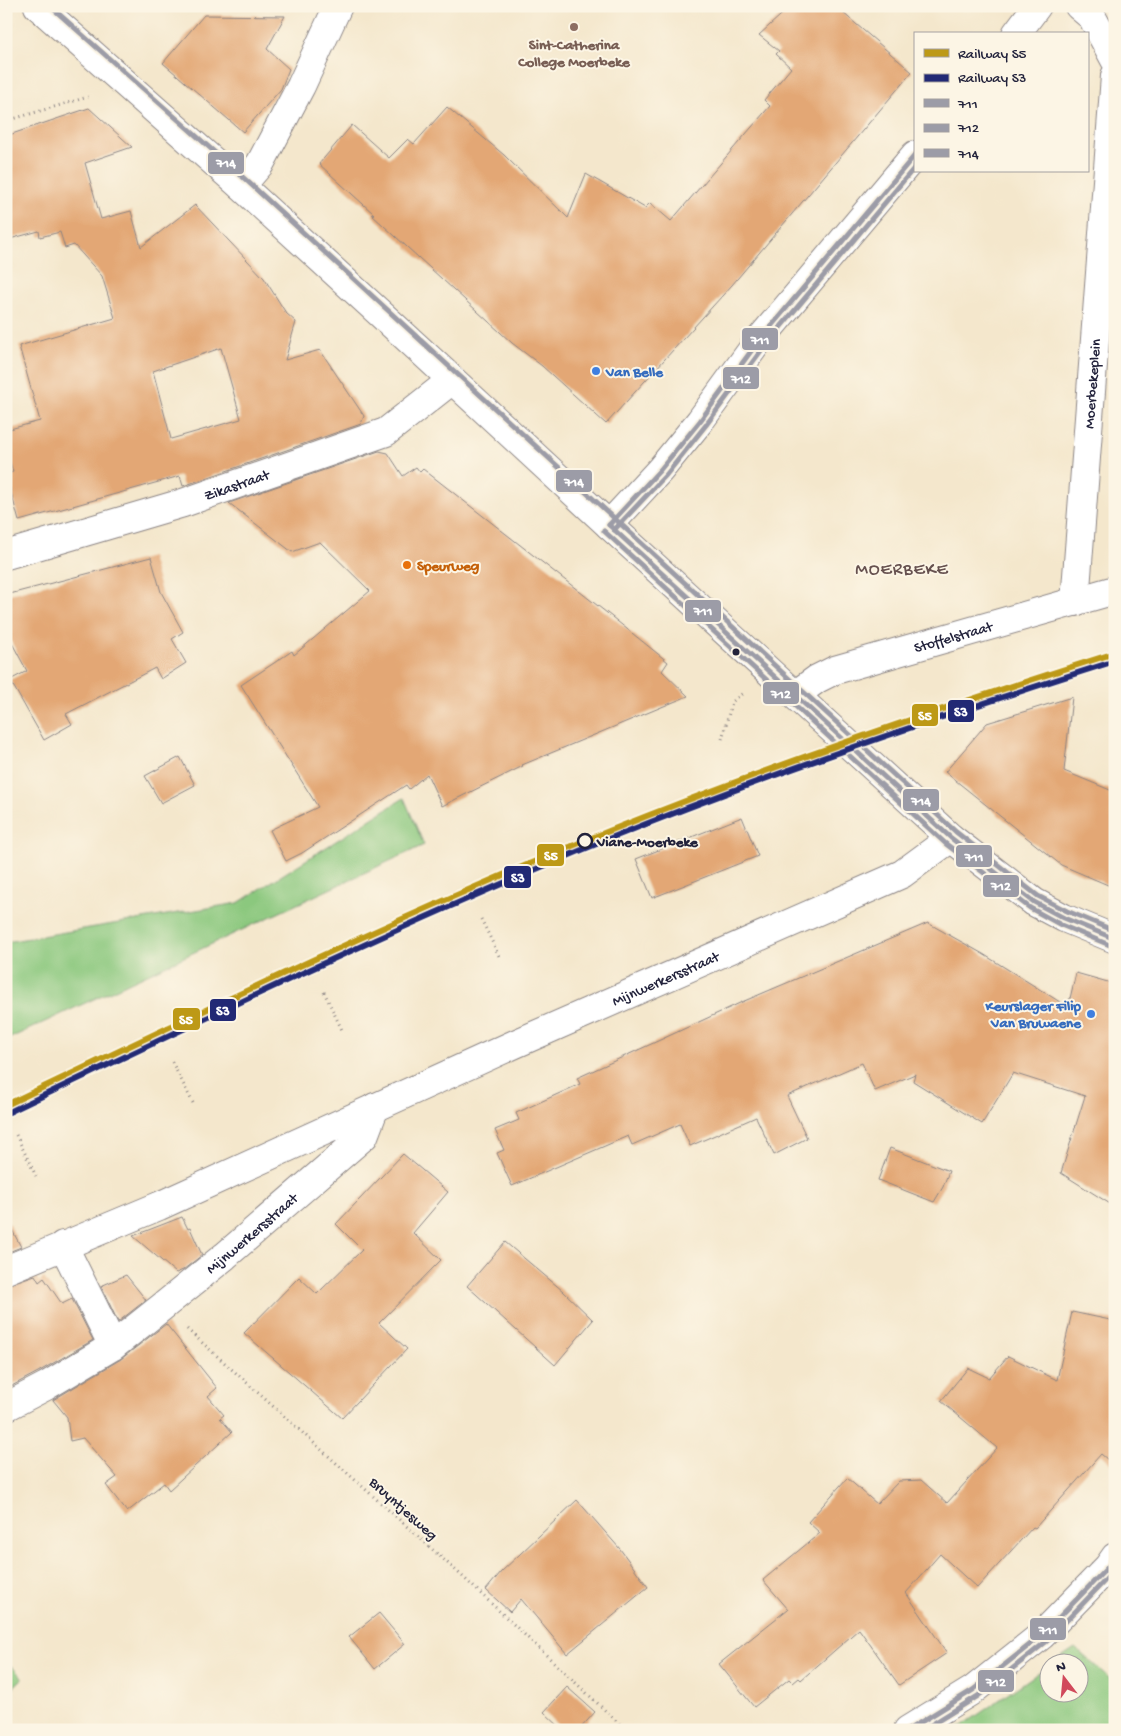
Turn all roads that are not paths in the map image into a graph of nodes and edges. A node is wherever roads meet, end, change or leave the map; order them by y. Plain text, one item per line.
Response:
1 (38, 6) edge
2 (338, 6) edge
3 (1037, 6) edge
4 (1079, 6) edge
5 (1018, 32) edge
6 (1115, 60) edge
7 (1115, 76) edge
8 (914, 156) edge
9 (241, 186) junction
10 (452, 380) junction
11 (609, 525) junction
12 (6, 556) edge
13 (1115, 590) edge
14 (1074, 602) junction
15 (795, 695) junction
16 (951, 838) junction
17 (1115, 939) edge
18 (375, 1107) junction
19 (63, 1245) junction
20 (6, 1270) edge
21 (113, 1346) junction
22 (6, 1407) edge
23 (1115, 1557) edge
24 (908, 1730) edge

1 - 9 street
2 - 9 street
3 - 5 street
4 - 6 street
7 - 14 street, Moerbekeplein
8 - 11 street
9 - 10 street
10 - 11 street
10 - 12 street, Zikastraat
11 - 15 street
13 - 14 street, Stoffelstraat
14 - 15 street, Stoffelstraat
15 - 16 street
16 - 17 street
16 - 18 street, Mijnwerkersstraat
18 - 19 street, Mijnwerkersstraat
18 - 21 street, Mijnwerkersstraat
19 - 20 street, Mijnwerkersstraat
19 - 21 street
21 - 22 street, Mijnwerkersstraat
23 - 24 street

